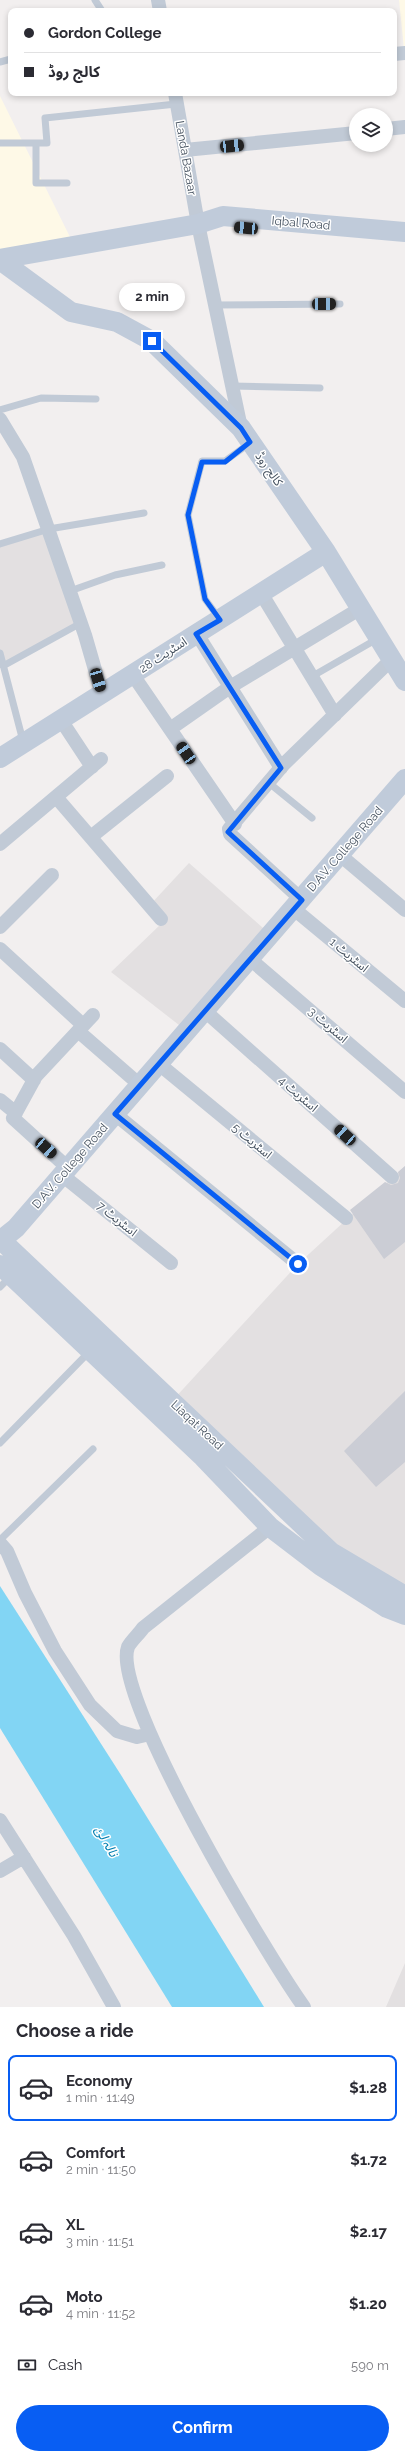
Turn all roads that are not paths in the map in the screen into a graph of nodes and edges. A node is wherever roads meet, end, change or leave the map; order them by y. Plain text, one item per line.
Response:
1 (176, 98) edge
2 (405, 128) edge
3 (393, 129) edge
4 (349, 134) edge
5 (0, 143) edge
6 (36, 143) junction
7 (185, 150) junction
8 (67, 183) dead end
9 (198, 224) junction
10 (405, 232) edge
11 (405, 244) edge
12 (0, 260) edge
13 (340, 304) dead end
14 (215, 305) junction
15 (232, 386) junction
16 (320, 388) dead end
17 (96, 399) dead end
18 (0, 410) edge
19 (0, 419) edge
20 (246, 435) junction
21 (144, 513) dead end
22 (48, 529) junction
23 (0, 544) edge
24 (326, 552) junction
25 (162, 565) dead end
26 (70, 591) junction
27 (260, 594) junction
28 (361, 608) junction
29 (220, 620) junction
30 (81, 623) junction
31 (196, 634) junction
32 (379, 638) junction
33 (294, 648) junction
34 (0, 653) edge
35 (392, 660) junction
36 (3, 666) junction
37 (133, 675) junction
38 (311, 677) junction
39 (405, 681) edge
40 (230, 687) junction
41 (102, 694) junction
42 (335, 715) junction
43 (61, 720) junction
44 (170, 729) junction
45 (24, 743) junction
46 (0, 758) edge
47 (281, 768) junction
48 (167, 776) dead end
49 (405, 779) edge
50 (269, 783) junction
51 (56, 797) junction
52 (312, 818) dead end
53 (235, 824) junction
54 (92, 836) junction
55 (0, 844) edge
56 (340, 855) junction
57 (52, 875) dead end
58 (298, 904) junction
59 (405, 910) edge
60 (161, 919) dead end
61 (0, 926) edge
62 (0, 949) edge
63 (250, 959) junction
64 (405, 1001) edge
65 (205, 1011) junction
66 (93, 1015) dead end
67 (80, 1028) junction
68 (0, 1049) edge
69 (159, 1064) junction
70 (34, 1080) junction
71 (140, 1086) junction
72 (405, 1092) edge
73 (0, 1100) edge
74 (16, 1113) junction
75 (115, 1114) junction
76 (65, 1171) junction
77 (392, 1177) dead end
78 (346, 1218) dead end
79 (0, 1241) edge
80 (171, 1263) dead end
81 (298, 1264) dead end
82 (4, 1276) edge
83 (91, 1350) junction
84 (0, 1443) edge
85 (93, 1449) dead end
86 (270, 1527) junction
87 (0, 1541) edge
88 (405, 1596) edge
89 (405, 1615) edge
90 (150, 1734) junction
91 (0, 1820) edge
92 (24, 1857) junction
93 (0, 1871) edge
94 (114, 2007) edge
95 (304, 2007) edge

1 - 6 lane
1 - 7 street, Landa Bazaar
2 - 3 street
4 - 7 street
5 - 6 lane
6 - 8 lane
7 - 9 street, Landa Bazaar
9 - 10 street, Iqbal Road
9 - 11 street, Iqbal Road
9 - 12 street, Iqbal Road
9 - 14 street, Landa Bazaar
12 - 20 street, کالج روڈ
13 - 14 lane
14 - 15 street, Landa Bazaar
15 - 16 lane
15 - 20 street, Landa Bazaar
17 - 18 lane
19 - 22 street
20 - 24 street, کالج روڈ
20 - 29 lane
21 - 22 lane
22 - 23 lane
22 - 26 street
24 - 27 street, اسٹریٹ 28
24 - 28 street, کالج روڈ
25 - 26 lane
26 - 30 street
27 - 29 street, اسٹریٹ 28
27 - 33 street
28 - 32 street, کالج روڈ
28 - 33 street
29 - 31 street, اسٹریٹ 28
30 - 36 lane
30 - 41 street
31 - 37 street, اسٹریٹ 28
31 - 40 street
32 - 35 street, کالج روڈ
32 - 38 lane
33 - 38 street
33 - 40 street
34 - 36 lane
35 - 39 street, کالج روڈ
35 - 42 street
36 - 45 lane
37 - 41 street, اسٹریٹ 28
37 - 44 street
38 - 42 street
40 - 44 street
40 - 47 street
41 - 43 street, اسٹریٹ 28
42 - 47 street
43 - 45 street, اسٹریٹ 28
43 - 51 street
44 - 53 street
45 - 46 street, اسٹریٹ 28
47 - 50 street
48 - 54 street
49 - 56 street, D.A.V. College Road
50 - 52 lane
50 - 53 street
51 - 54 street
51 - 55 street
53 - 58 street, اسٹریٹ 1
54 - 60 street
56 - 58 street, D.A.V. College Road
56 - 59 street
57 - 61 street
58 - 63 street, D.A.V. College Road
58 - 64 street, اسٹریٹ 1
62 - 67 street
63 - 65 street, D.A.V. College Road
63 - 72 street, اسٹریٹ 3
65 - 69 street, D.A.V. College Road
65 - 77 street, اسٹریٹ 4
66 - 67 street
67 - 70 street
67 - 71 street
68 - 70 street
69 - 71 street, D.A.V. College Road
69 - 78 street, اسٹریٹ 5
70 - 74 street
71 - 75 street, D.A.V. College Road
73 - 74 street
74 - 76 street, اسٹریٹ 7
75 - 76 street, D.A.V. College Road
75 - 81 street
76 - 79 street, D.A.V. College Road
76 - 80 street, اسٹریٹ 7
79 - 88 street, Liaqat Road
82 - 83 street, Liaqat Road
83 - 84 lane
83 - 86 street, Liaqat Road
85 - 87 lane
86 - 89 street, Liaqat Road
86 - 90 street
87 - 90 street
90 - 95 street
91 - 92 street
92 - 93 street
92 - 94 street

